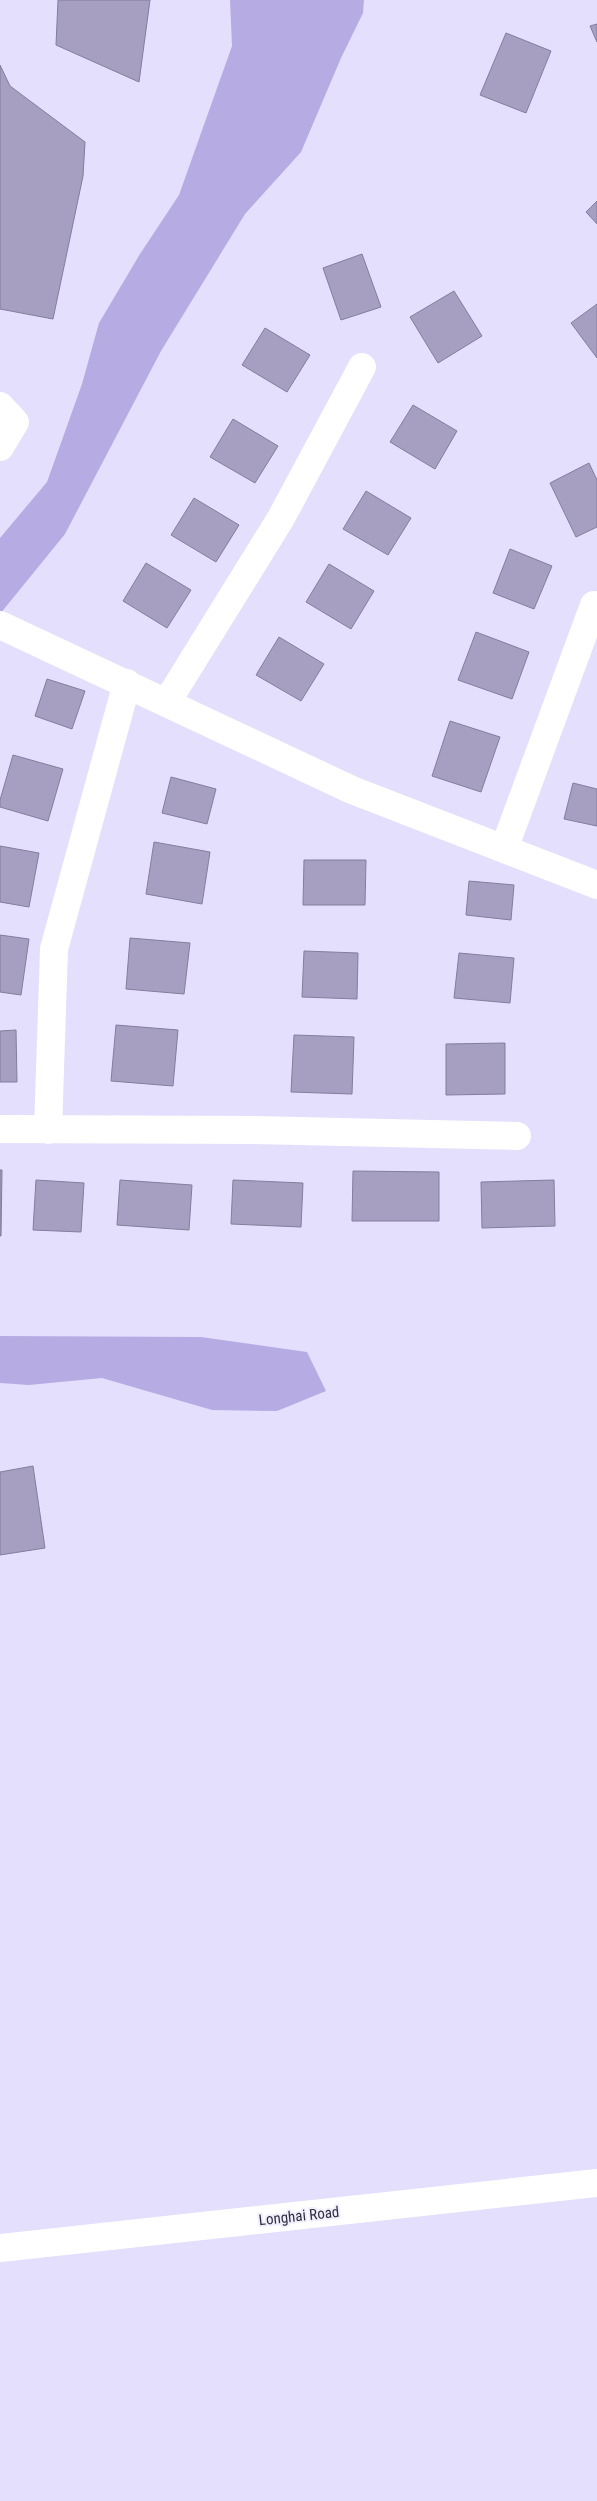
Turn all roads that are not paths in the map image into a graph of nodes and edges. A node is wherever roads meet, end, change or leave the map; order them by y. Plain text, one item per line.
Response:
1 (362, 368) dead end
2 (0, 406) edge
3 (0, 447) edge
4 (594, 605) dead end
5 (0, 625) edge
6 (127, 683) junction
7 (166, 702) junction
8 (504, 849) junction
9 (597, 885) edge
10 (0, 1130) edge
11 (48, 1130) junction
12 (517, 1136) dead end
13 (597, 2184) edge
14 (0, 2248) edge

1 - 7 street
2 - 3 street
4 - 8 street
5 - 6 street
6 - 7 street
6 - 11 street
7 - 8 street
8 - 9 street
10 - 11 street
11 - 12 street
13 - 14 street, Longhai Road

